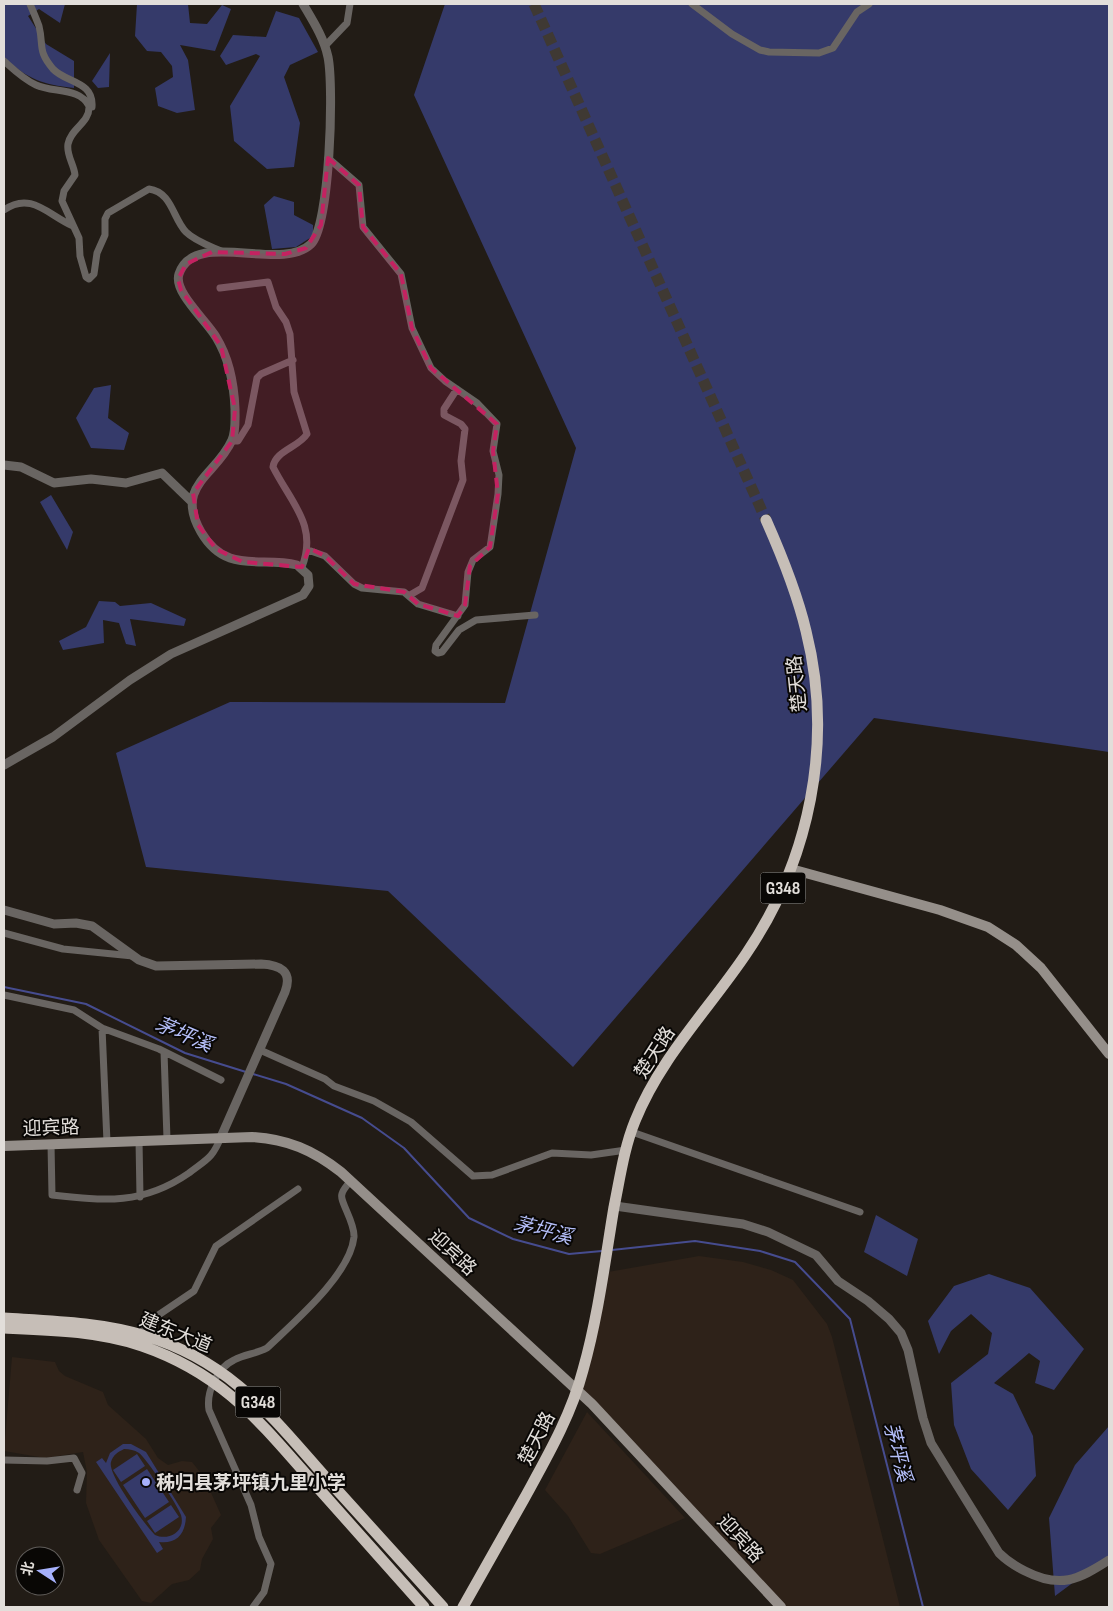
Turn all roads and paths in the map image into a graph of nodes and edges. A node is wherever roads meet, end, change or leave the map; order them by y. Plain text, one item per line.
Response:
1 (30, 4) edge
2 (303, 4) edge
3 (350, 4) edge
4 (692, 4) edge
5 (869, 4) edge
6 (325, 46) junction
7 (4, 61) edge
8 (90, 112) junction
9 (328, 158) junction
10 (4, 210) edge
11 (74, 226) junction
12 (221, 251) junction
13 (220, 288) dead end
14 (293, 360) junction
15 (457, 389) junction
16 (232, 441) junction
17 (4, 466) edge
18 (192, 502) junction
19 (766, 520) tunnel mouth
20 (308, 550) junction
21 (302, 567) junction
22 (410, 595) junction
23 (535, 615) dead end
24 (458, 616) junction
25 (4, 765) edge
26 (791, 870) junction
27 (4, 910) edge
28 (4, 934) edge
29 (132, 956) junction
30 (4, 995) edge
31 (102, 1028) junction
32 (164, 1052) junction
33 (258, 1054) junction
34 (1109, 1054) edge
35 (221, 1080) dead end
36 (632, 1132) junction
37 (221, 1137) junction
38 (167, 1139) junction
39 (139, 1140) junction
40 (107, 1142) junction
41 (51, 1144) junction
42 (4, 1146) edge
43 (626, 1150) junction
44 (350, 1181) junction
45 (298, 1188) dead end
46 (140, 1197) junction
47 (615, 1206) junction
48 (860, 1212) dead end
49 (4, 1318) edge
50 (4, 1328) edge
51 (135, 1339) junction
52 (221, 1371) junction
53 (214, 1382) junction
54 (577, 1390) junction
55 (4, 1460) edge
56 (77, 1490) dead end
57 (1109, 1560) edge
58 (253, 1607) edge
59 (424, 1607) edge
60 (443, 1607) edge
61 (463, 1607) edge
62 (781, 1607) edge

1 - 8 street
2 - 6 street
3 - 6 street
4 - 5 street
6 - 9 street
7 - 8 street
8 - 11 street
9 - 12 street
9 - 15 street
10 - 11 street
11 - 12 street
12 - 16 street
13 - 14 street
14 - 16 street
14 - 20 street
15 - 22 street
15 - 24 street
16 - 18 street
17 - 18 street
18 - 21 street
19 - 26 highway, 楚天路 / G348
20 - 21 street
20 - 22 street
21 - 25 street
22 - 24 street
23 - 24 street
26 - 34 main road
26 - 36 highway, 楚天路 / G348
27 - 29 street
28 - 29 street
29 - 33 street
30 - 31 street
31 - 32 street
31 - 40 street
32 - 35 street
32 - 38 street
33 - 37 street
33 - 43 street
36 - 43 highway, 楚天路 / G348
36 - 48 street
37 - 38 main road, 迎宾路
37 - 44 main road, 迎宾路
37 - 46 street
38 - 39 main road, 迎宾路
39 - 40 main road, 迎宾路
39 - 46 street
40 - 41 main road, 迎宾路
41 - 42 main road, 迎宾路
41 - 46 street
43 - 47 highway, 楚天路 / G348
44 - 52 street
44 - 54 main road, 迎宾路
45 - 51 street
47 - 54 highway, 楚天路 / G348
47 - 57 street
49 - 51 highway, 建东大道 / G348
50 - 51 highway, 建东大道 / G348
51 - 52 highway, 建东大道 / G348
51 - 53 highway, 建东大道 / G348
52 - 53 street
52 - 60 highway, 建东大道 / G348
53 - 58 street
53 - 59 highway, 建东大道 / G348
54 - 61 highway, 楚天路 / G348
54 - 62 main road, 迎宾路
55 - 56 street

